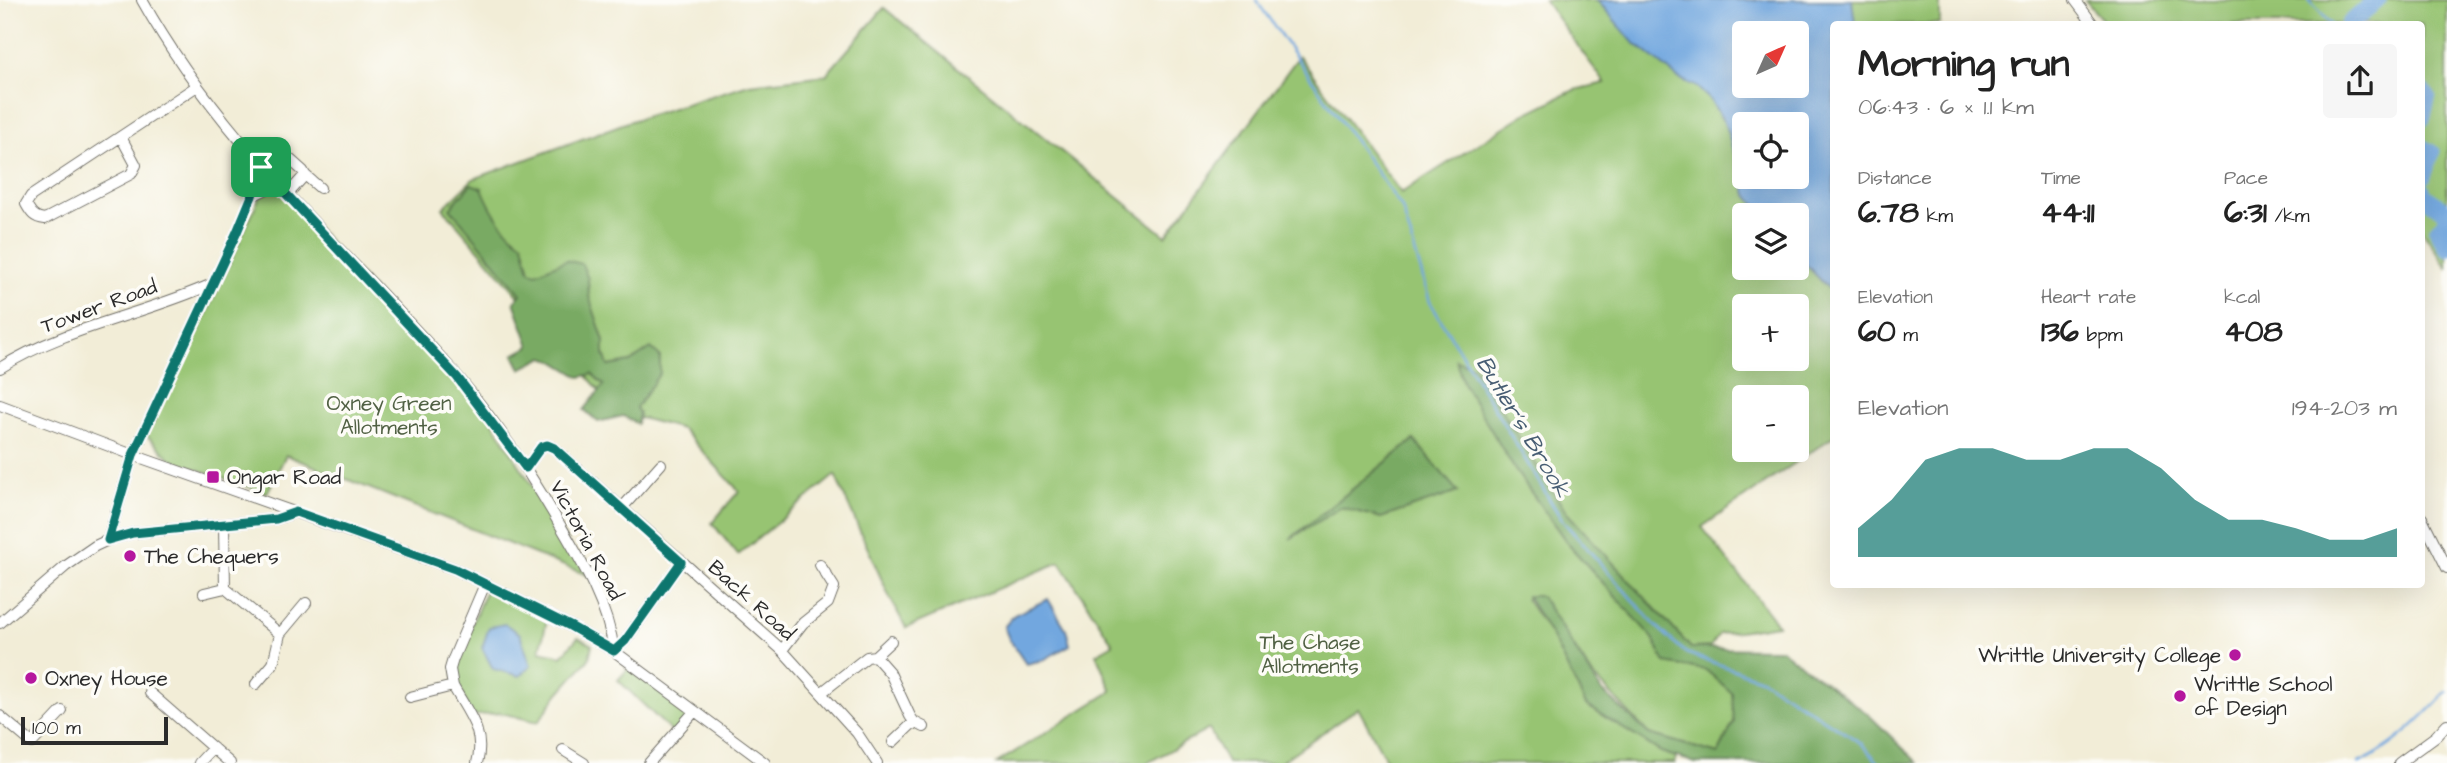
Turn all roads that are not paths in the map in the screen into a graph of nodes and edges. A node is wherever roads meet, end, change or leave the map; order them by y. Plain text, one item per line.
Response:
1 (142, 0) edge
2 (2075, 0) edge
3 (2091, 21) edge
4 (197, 86) junction
5 (121, 137) junction
6 (284, 154) dead end
7 (261, 167) junction
8 (305, 175) junction
9 (277, 184) junction
10 (320, 188) dead end
11 (287, 195) junction
12 (252, 196) junction
13 (212, 284) junction
14 (0, 368) edge
15 (0, 405) edge
16 (133, 455) junction
17 (661, 464) dead end
18 (526, 468) junction
19 (622, 508) junction
20 (296, 512) junction
21 (224, 524) junction
22 (2425, 524) edge
23 (108, 540) junction
24 (681, 562) junction
25 (820, 565) dead end
26 (2447, 568) edge
27 (485, 584) junction
28 (225, 588) junction
29 (204, 593) dead end
30 (306, 603) dead end
31 (0, 623) edge
32 (280, 634) junction
33 (891, 641) dead end
34 (782, 650) junction
35 (614, 651) junction
36 (875, 656) junction
37 (256, 684) dead end
38 (453, 686) junction
39 (150, 693) dead end
40 (821, 693) junction
41 (410, 697) dead end
42 (62, 711) dead end
43 (694, 712) junction
44 (0, 716) edge
45 (914, 722) junction
46 (2447, 724) edge
47 (924, 727) dead end
48 (893, 742) dead end
49 (213, 748) junction
50 (563, 750) dead end
51 (199, 763) edge
52 (230, 763) edge
53 (477, 763) edge
54 (584, 763) edge
55 (649, 763) edge
56 (765, 763) edge
57 (877, 763) edge
58 (2399, 763) edge

1 - 4 street, Victoria Road
2 - 3 street
4 - 5 street
4 - 7 street, Victoria Road
5 - 5 street
6 - 8 street
7 - 9 street, Victoria Road
7 - 12 street
8 - 10 street
8 - 11 street
9 - 11 street, Victoria Road
9 - 12 street
11 - 18 street, Victoria Road
12 - 13 street
13 - 14 street, Tower Road
13 - 16 street
15 - 16 street
16 - 20 street
16 - 23 street
17 - 19 street
18 - 19 street, Back Road
18 - 35 street, Victoria Road
19 - 24 street, Back Road
20 - 21 street
20 - 27 street
21 - 23 street
21 - 28 street
22 - 26 street
23 - 31 street
24 - 34 street, Back Road
24 - 35 street
25 - 34 street
27 - 35 street
27 - 38 street
28 - 29 street
28 - 32 street
30 - 32 street
32 - 37 street
33 - 36 street
34 - 40 street, Back Road
35 - 43 street
36 - 40 street
36 - 45 street
38 - 41 street
38 - 53 street
39 - 49 street
40 - 57 street, Back Road
42 - 44 street
43 - 55 street
43 - 56 street
45 - 47 street
45 - 48 street
46 - 58 street
49 - 51 street
49 - 52 street
50 - 54 street

